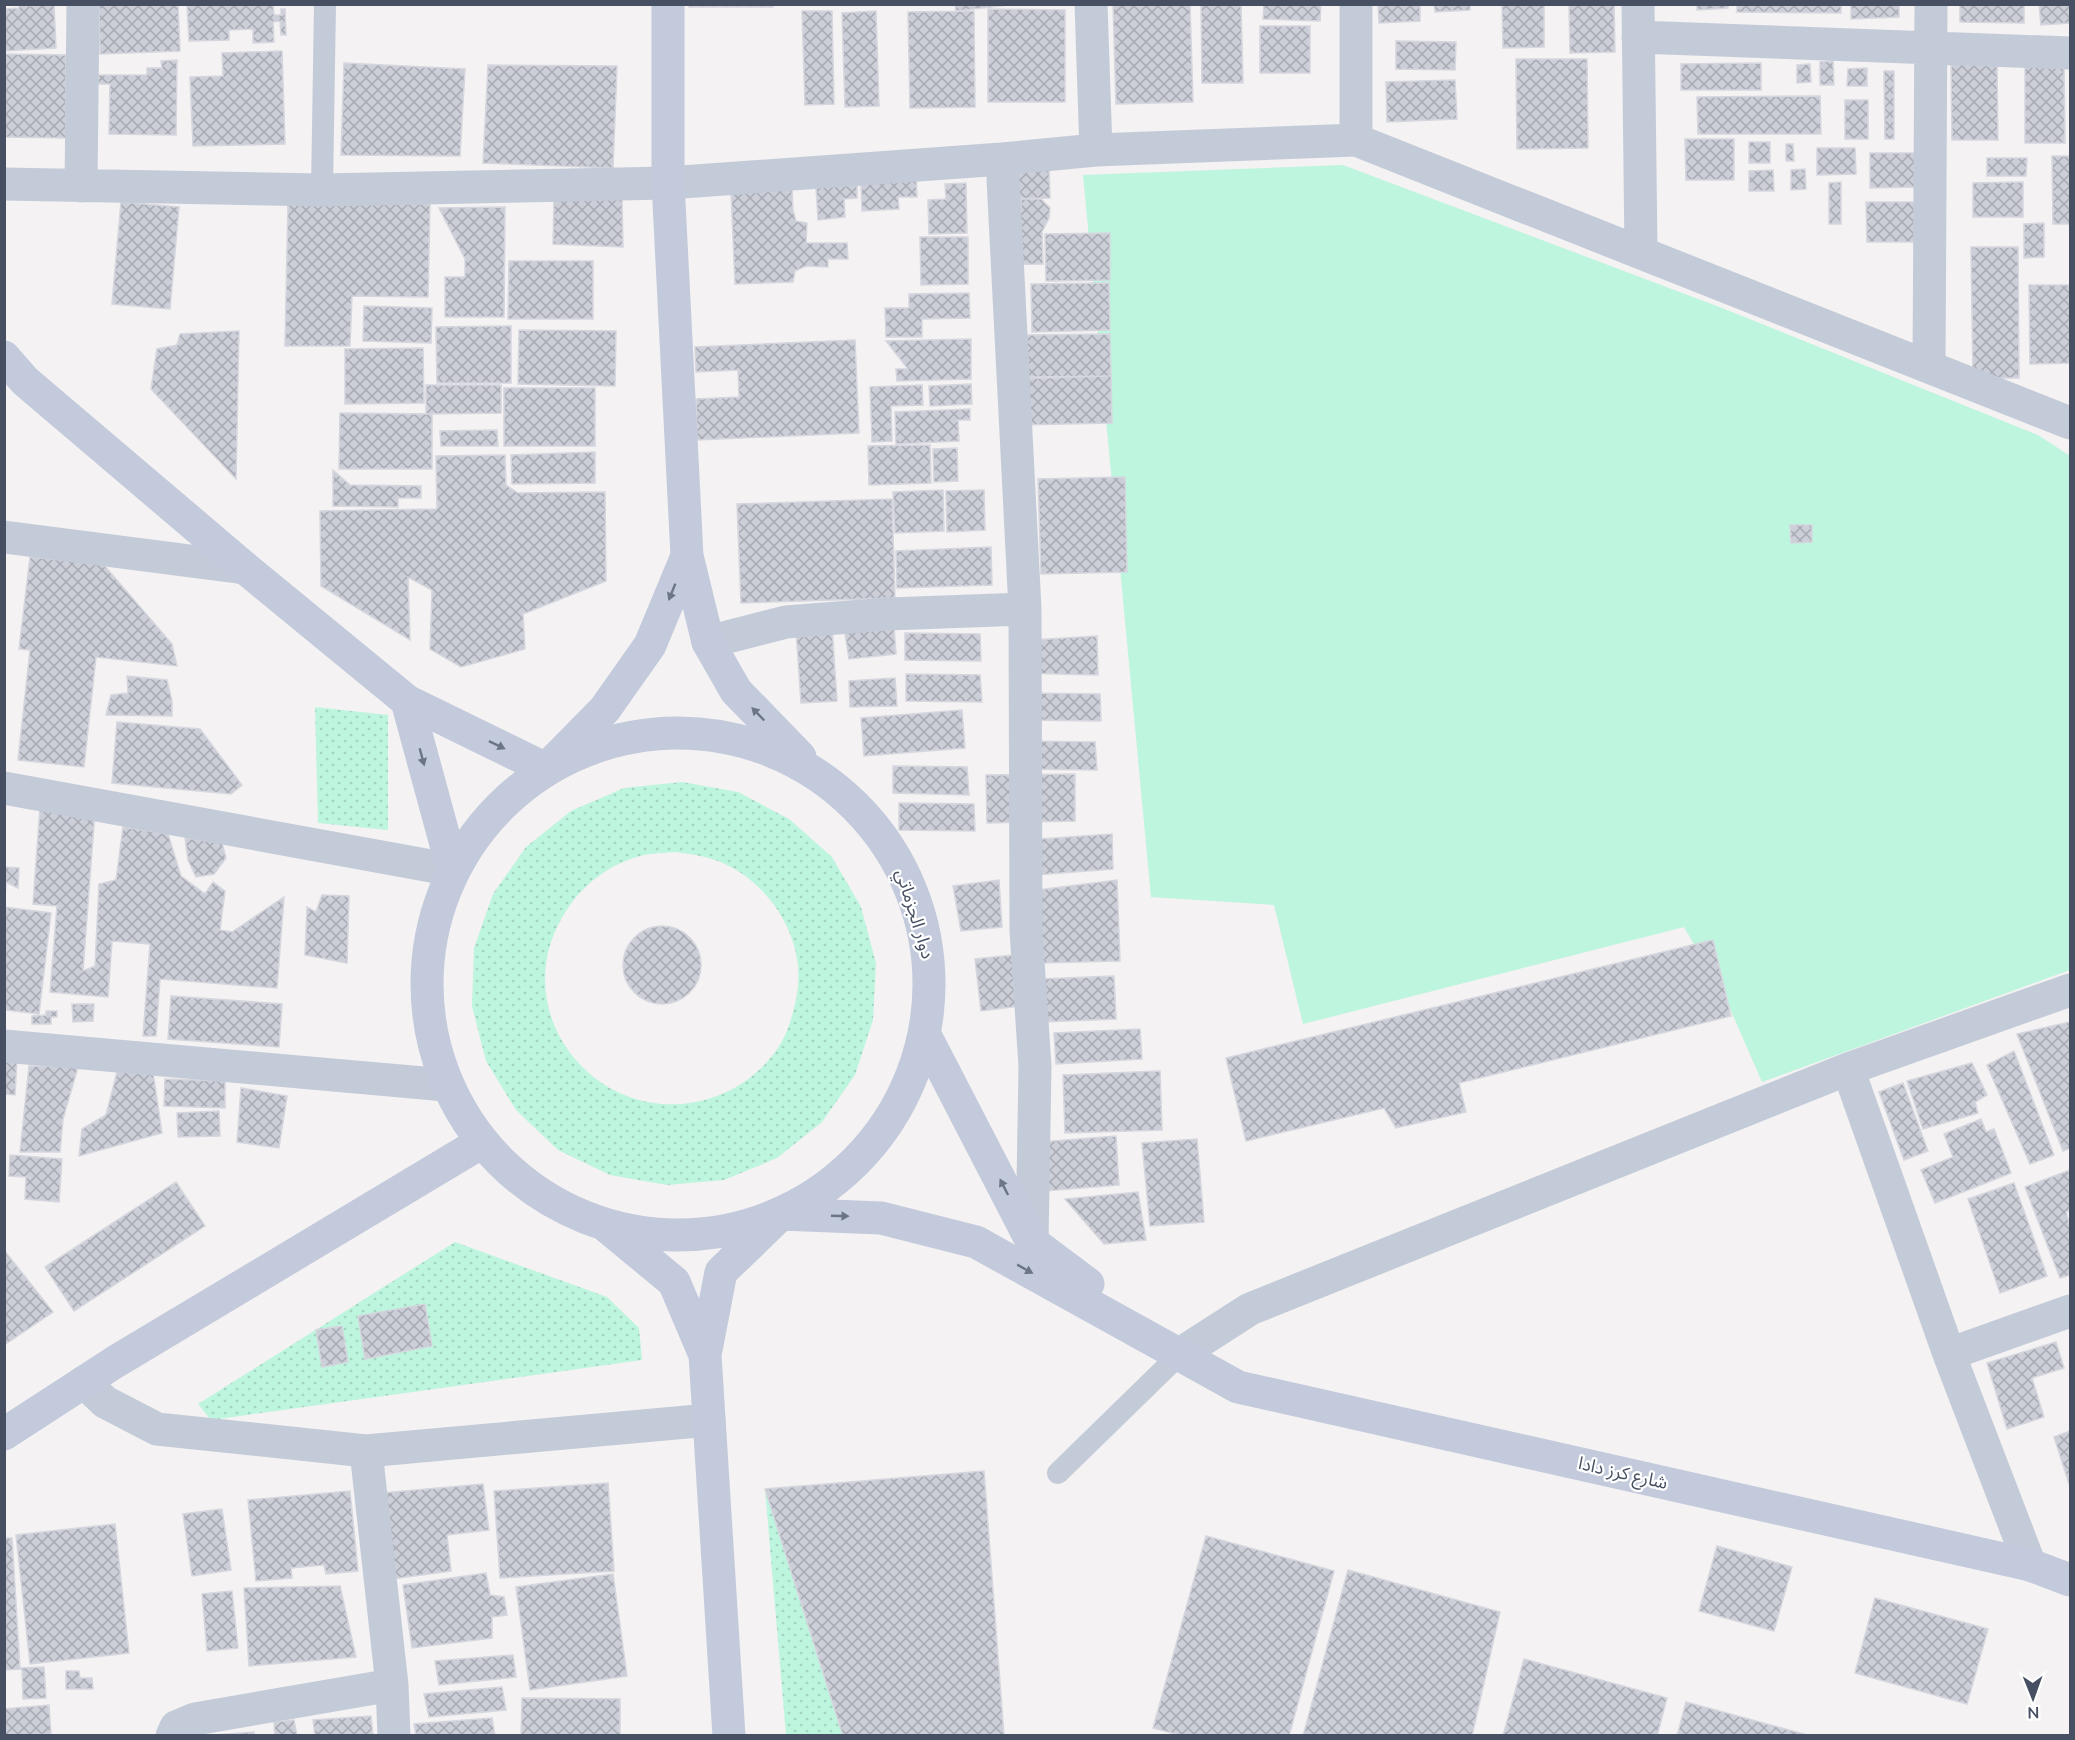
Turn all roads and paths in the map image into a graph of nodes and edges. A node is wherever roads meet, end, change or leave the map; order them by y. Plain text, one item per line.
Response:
1 (83, 4) edge
2 (325, 4) edge
3 (668, 4) edge
4 (1091, 4) edge
5 (1356, 4) edge
6 (1638, 4) edge
7 (1931, 4) edge
8 (1638, 37) junction
9 (1931, 47) junction
10 (2070, 53) edge
11 (1356, 140) junction
12 (1096, 150) junction
13 (1002, 159) junction
14 (668, 183) junction
15 (4, 184) edge
16 (81, 186) junction
17 (322, 190) junction
18 (1641, 253) junction
19 (4, 357) edge
20 (1929, 367) junction
21 (2070, 423) edge
22 (4, 537) edge
23 (687, 556) junction
24 (244, 568) junction
25 (1025, 609) junction
26 (708, 642) junction
27 (407, 700) junction
28 (546, 769) junction
29 (814, 771) junction
30 (4, 788) edge
31 (453, 870) junction
32 (2070, 990) edge
33 (926, 1037) junction
34 (4, 1046) edge
35 (1848, 1069) junction
36 (446, 1085) junction
37 (482, 1142) junction
38 (781, 1214) junction
39 (605, 1225) junction
40 (1032, 1242) junction
41 (2070, 1311) edge
42 (1180, 1354) junction
43 (1949, 1354) junction
44 (705, 1355) junction
45 (84, 1382) junction
46 (709, 1420) junction
47 (4, 1434) edge
48 (366, 1451) junction
49 (1058, 1473) dead end
50 (2030, 1564) junction
51 (2070, 1579) edge
52 (392, 1685) junction
53 (171, 1736) edge
54 (394, 1736) edge
55 (729, 1736) edge

1 - 16 street
2 - 17 lane
3 - 14 main road
4 - 12 street
5 - 11 street
6 - 8 street
7 - 9 street
8 - 9 street
8 - 18 street
9 - 10 street
9 - 20 street
11 - 12 street
11 - 18 street
12 - 13 street
13 - 14 street
13 - 25 street
14 - 17 street
14 - 23 main road
15 - 16 street
16 - 17 street
18 - 20 street
19 - 24 main road
20 - 21 street
22 - 24 street
23 - 26 main road
23 -> 28 main road
24 - 27 main road
25 - 26 street
25 - 40 street
29 -> 26 main road
27 -> 28 main road
27 -> 31 main road
28 - 29 main road, دوار الجزماتي
28 - 31 main road, دوار الجزماتي
29 - 33 main road, دوار الجزماتي
30 - 31 street
31 - 36 main road, دوار الجزماتي
32 - 35 street
33 - 38 main road, دوار الجزماتي
40 -> 33 main road
34 - 36 street
35 - 42 street
35 - 43 street
36 - 37 main road, دوار الجزماتي
37 - 39 main road, دوار الجزماتي
37 - 45 main road
38 - 39 main road, دوار الجزماتي
38 -> 42 main road
38 - 44 main road
39 - 44 main road
40 - 42 main road
41 - 43 street
42 - 49 lane
42 - 50 main road, شارع كرز دادا
43 - 50 street
44 - 46 main road
45 - 47 main road
45 - 48 street
46 - 48 street
46 - 55 main road
48 - 52 street
50 - 51 main road, شارع كرز دادا
52 - 53 street
52 - 54 street

